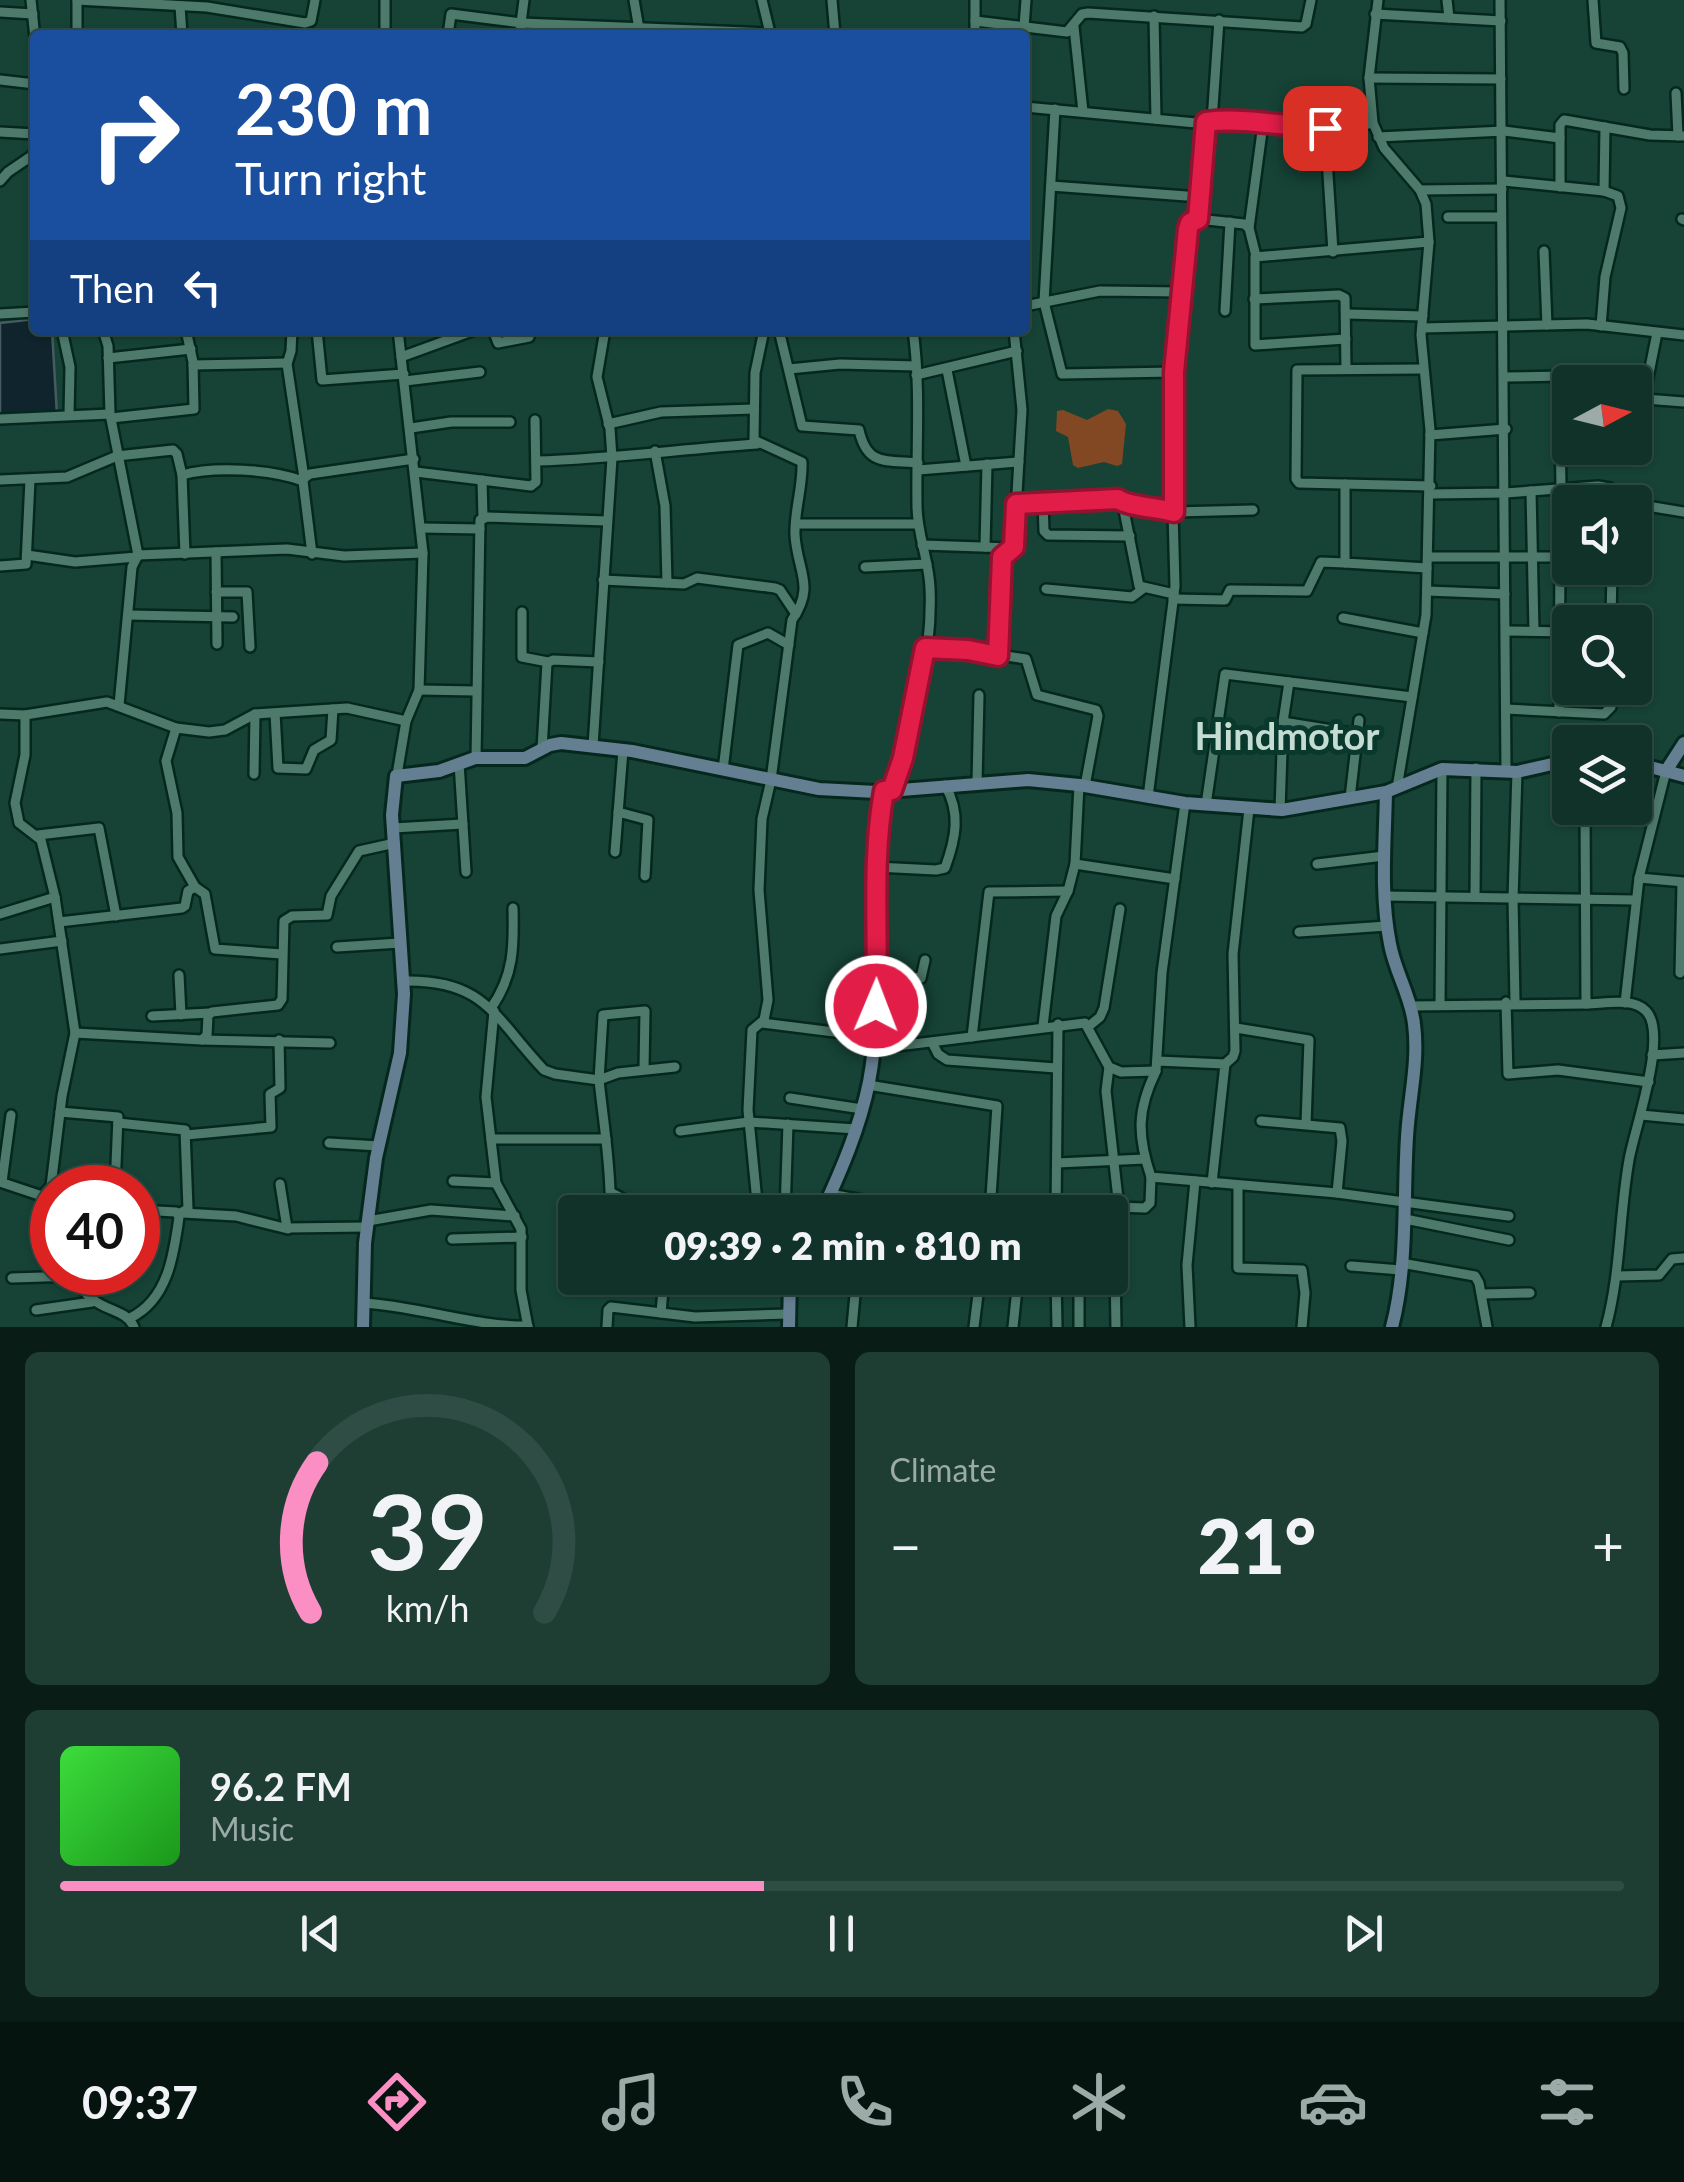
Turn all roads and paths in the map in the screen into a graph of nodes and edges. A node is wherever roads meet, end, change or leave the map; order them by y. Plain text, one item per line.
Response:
1 (31, 0) edge
2 (77, 0) edge
3 (259, 0) edge
4 (315, 0) edge
5 (385, 0) edge
6 (524, 0) edge
7 (634, 0) edge
8 (762, 0) edge
9 (832, 0) edge
10 (975, 0) edge
11 (1026, 0) edge
12 (1128, 0) edge
13 (1312, 0) edge
14 (1378, 0) edge
15 (1447, 0) edge
16 (1500, 0) edge
17 (1592, 0) edge
18 (180, 6) junction
19 (0, 12) edge
20 (32, 14) junction
21 (1375, 14) junction
22 (1128, 15) junction
23 (259, 16) junction
24 (1154, 16) junction
25 (1448, 18) junction
26 (1219, 20) junction
27 (1501, 21) junction
28 (975, 22) junction
29 (305, 23) junction
30 (521, 23) junction
31 (1024, 27) junction
32 (1074, 27) junction
33 (639, 29) junction
34 (34, 30) edge
35 (77, 30) edge
36 (182, 30) edge
37 (304, 30) edge
38 (385, 30) edge
39 (449, 30) edge
40 (520, 30) edge
41 (653, 30) edge
42 (769, 30) edge
43 (834, 30) edge
44 (975, 30) edge
45 (1369, 78) junction
46 (1501, 79) junction
47 (0, 80) edge
48 (30, 83) edge
49 (1624, 88) dead end
50 (1676, 93) dead end
51 (1030, 108) edge
52 (1055, 110) junction
53 (1084, 112) junction
54 (1156, 119) junction
55 (1209, 122) junction
56 (1373, 123) junction
57 (1263, 124) junction
58 (1605, 126) junction
59 (1325, 128) junction
60 (1504, 131) junction
61 (0, 132) edge
62 (30, 134) edge
63 (1681, 136) edge
64 (1378, 138) junction
65 (1560, 138) junction
66 (30, 158) edge
67 (0, 182) edge
68 (1502, 185) junction
69 (1051, 186) junction
70 (1560, 186) junction
71 (1420, 190) junction
72 (1604, 191) junction
73 (1200, 197) junction
74 (1501, 216) junction
75 (1448, 217) dead end
76 (1198, 219) junction
77 (1230, 222) junction
78 (1249, 228) junction
79 (1429, 242) junction
80 (1544, 251) dead end
81 (1332, 252) junction
82 (1256, 256) junction
83 (1183, 292) junction
84 (1254, 299) junction
85 (1044, 302) junction
86 (1030, 305) edge
87 (1225, 310) dead end
88 (30, 312) edge
89 (0, 314) edge
90 (1346, 314) junction
91 (1423, 316) junction
92 (1547, 325) junction
93 (1505, 326) junction
94 (1601, 326) junction
95 (1422, 328) junction
96 (1656, 332) junction
97 (1684, 334) edge
98 (63, 335) edge
99 (104, 335) edge
100 (187, 335) edge
101 (292, 335) edge
102 (318, 335) edge
103 (399, 335) edge
104 (461, 335) edge
105 (495, 335) edge
106 (605, 335) edge
107 (763, 335) edge
108 (781, 335) edge
109 (913, 335) edge
110 (1015, 335) edge
111 (529, 337) dead end
112 (1346, 339) junction
113 (190, 349) junction
114 (1017, 351) junction
115 (401, 357) junction
116 (108, 358) junction
117 (287, 362) junction
118 (194, 365) junction
119 (1648, 365) edge
120 (789, 369) junction
121 (1346, 369) junction
122 (1422, 369) junction
123 (916, 370) junction
124 (947, 370) junction
125 (480, 372) dead end
126 (1174, 372) junction
127 (1552, 376) edge
128 (1504, 377) junction
129 (404, 378) junction
130 (1652, 395) edge
131 (1684, 402) edge
132 (754, 409) junction
133 (69, 415) junction
134 (110, 416) junction
135 (0, 419) edge
136 (535, 420) dead end
137 (510, 422) dead end
138 (608, 424) junction
139 (411, 428) junction
140 (1506, 429) junction
141 (1430, 435) junction
142 (757, 444) junction
143 (655, 451) junction
144 (117, 456) junction
145 (612, 458) junction
146 (414, 459) junction
147 (536, 461) junction
148 (1019, 462) junction
149 (987, 464) junction
150 (966, 466) junction
151 (918, 467) junction
152 (416, 472) junction
153 (182, 475) junction
154 (303, 479) junction
155 (0, 480) edge
156 (30, 480) junction
157 (482, 480) junction
158 (1345, 484) junction
159 (1430, 490) junction
160 (1552, 490) edge
161 (1531, 492) junction
162 (1505, 494) junction
163 (1043, 502) junction
164 (1124, 503) junction
165 (1016, 504) junction
166 (1652, 507) edge
167 (1253, 510) dead end
168 (1174, 512) junction
169 (1684, 512) edge
170 (483, 517) junction
171 (607, 521) junction
172 (796, 524) junction
173 (918, 524) junction
174 (422, 528) junction
175 (480, 530) junction
176 (1130, 536) junction
177 (922, 544) junction
178 (985, 548) junction
179 (1013, 548) junction
180 (216, 552) junction
181 (185, 554) junction
182 (312, 554) junction
183 (423, 554) junction
184 (27, 555) junction
185 (138, 556) junction
186 (1535, 557) junction
187 (1552, 557) edge
188 (1505, 558) junction
189 (1345, 563) junction
190 (1428, 563) junction
191 (927, 564) junction
192 (0, 566) edge
193 (865, 567) dead end
194 (602, 580) junction
195 (667, 582) junction
196 (1144, 588) junction
197 (1046, 589) dead end
198 (1427, 591) junction
199 (216, 592) junction
200 (1506, 594) junction
201 (1173, 596) junction
202 (522, 612) dead end
203 (796, 614) junction
204 (128, 615) junction
205 (217, 617) junction
206 (233, 617) dead end
207 (1342, 618) dead end
208 (1506, 630) junction
209 (1534, 631) junction
210 (1552, 632) edge
211 (1423, 634) junction
212 (217, 644) dead end
213 (788, 646) junction
214 (250, 647) dead end
215 (925, 648) junction
216 (998, 656) junction
217 (548, 662) junction
218 (598, 662) junction
219 (1289, 682) junction
220 (419, 690) junction
221 (476, 691) junction
222 (980, 695) dead end
223 (1412, 697) junction
224 (119, 705) junction
225 (1559, 705) edge
226 (1609, 705) edge
227 (332, 708) junction
228 (1506, 709) junction
229 (1559, 712) junction
230 (275, 713) junction
231 (0, 714) edge
232 (255, 714) junction
233 (25, 716) junction
234 (1359, 720) dead end
235 (406, 721) junction
236 (1283, 722) junction
237 (176, 728) junction
238 (1357, 734) junction
239 (1684, 743) edge
240 (593, 746) junction
241 (542, 749) junction
242 (624, 750) junction
243 (476, 758) junction
244 (459, 763) junction
245 (1552, 763) edge
246 (1476, 768) junction
247 (1652, 768) edge
248 (1442, 769) junction
249 (723, 770) junction
250 (1512, 771) junction
251 (1666, 771) junction
252 (254, 774) dead end
253 (397, 775) junction
254 (1684, 776) edge
255 (771, 780) junction
256 (977, 782) junction
257 (945, 785) junction
258 (1082, 786) junction
259 (1391, 790) junction
260 (888, 791) junction
261 (1148, 797) junction
262 (1350, 798) junction
263 (1185, 804) junction
264 (1206, 805) junction
265 (1249, 809) junction
266 (1280, 810) junction
267 (618, 812) junction
268 (463, 824) junction
269 (1585, 825) edge
270 (393, 828) junction
271 (38, 835) junction
272 (394, 844) junction
273 (615, 852) dead end
274 (1384, 856) junction
275 (1075, 864) junction
276 (1317, 864) dead end
277 (876, 868) junction
278 (466, 872) dead end
279 (645, 876) dead end
280 (1639, 878) junction
281 (1175, 879) junction
282 (1683, 882) edge
283 (194, 887) junction
284 (1068, 891) junction
285 (1385, 896) junction
286 (1440, 896) junction
287 (56, 897) junction
288 (1476, 897) junction
289 (1513, 898) junction
290 (1585, 899) junction
291 (1636, 900) junction
292 (513, 908) dead end
293 (1120, 909) dead end
294 (0, 914) edge
295 (116, 916) junction
296 (59, 922) junction
297 (1387, 926) junction
298 (1299, 932) dead end
299 (62, 941) junction
300 (400, 943) junction
301 (337, 947) dead end
302 (0, 948) edge
303 (282, 954) junction
304 (926, 960) dead end
305 (178, 974) dead end
306 (877, 974) junction
307 (1680, 974) dead end
308 (403, 981) junction
309 (1510, 1002) junction
310 (1625, 1003) junction
311 (1440, 1004) junction
312 (1586, 1004) junction
313 (1411, 1006) junction
314 (493, 1009) junction
315 (210, 1013) junction
316 (181, 1015) junction
317 (152, 1016) dead end
318 (762, 1023) junction
319 (1058, 1024) junction
320 (1043, 1026) junction
321 (1089, 1026) junction
322 (1236, 1028) junction
323 (75, 1033) junction
324 (972, 1037) junction
325 (202, 1040) junction
326 (280, 1040) junction
327 (932, 1042) junction
328 (330, 1043) dead end
329 (874, 1043) junction
330 (1684, 1053) edge
331 (1652, 1054) junction
332 (1225, 1064) junction
333 (1156, 1066) junction
334 (674, 1067) dead end
335 (1109, 1067) junction
336 (1056, 1068) junction
337 (644, 1069) junction
338 (599, 1080) junction
339 (1649, 1082) junction
340 (868, 1086) junction
341 (790, 1098) dead end
342 (862, 1109) junction
343 (60, 1112) junction
344 (11, 1115) dead end
345 (1641, 1116) junction
346 (1684, 1119) edge
347 (1261, 1120) dead end
348 (748, 1122) junction
349 (118, 1123) junction
350 (788, 1124) junction
351 (1306, 1124) junction
352 (856, 1129) junction
353 (680, 1131) dead end
354 (186, 1135) junction
355 (491, 1138) junction
356 (606, 1139) junction
357 (329, 1143) dead end
358 (379, 1146) junction
359 (1145, 1159) junction
360 (1113, 1162) junction
361 (1057, 1163) junction
362 (54, 1165) edge
363 (114, 1165) edge
364 (1151, 1176) junction
365 (453, 1181) dead end
366 (1, 1182) edge
367 (1195, 1182) junction
368 (1212, 1183) junction
369 (280, 1184) dead end
370 (496, 1184) junction
371 (1238, 1185) junction
372 (30, 1192) edge
373 (1337, 1193) junction
374 (830, 1194) joint
375 (616, 1195) edge
376 (756, 1195) edge
377 (786, 1195) edge
378 (835, 1195) edge
379 (990, 1195) edge
380 (1056, 1195) edge
381 (1117, 1195) edge
382 (1406, 1200) junction
383 (1128, 1208) edge
384 (160, 1212) edge
385 (180, 1213) junction
386 (515, 1216) junction
387 (1509, 1216) dead end
388 (1404, 1219) junction
389 (367, 1224) junction
390 (288, 1229) junction
391 (522, 1236) junction
392 (452, 1239) dead end
393 (1509, 1240) dead end
394 (1684, 1258) edge
395 (1351, 1266) dead end
396 (1401, 1266) junction
397 (1617, 1276) junction
398 (30, 1277) edge
399 (12, 1278) dead end
400 (1482, 1294) junction
401 (1530, 1294) dead end
402 (88, 1295) edge
403 (663, 1295) edge
404 (790, 1295) edge
405 (855, 1295) edge
406 (978, 1295) edge
407 (1016, 1295) edge
408 (1056, 1295) edge
409 (1078, 1295) edge
410 (1117, 1295) edge
411 (92, 1302) junction
412 (363, 1302) junction
413 (36, 1310) dead end
414 (661, 1312) junction
415 (789, 1320) edge
416 (132, 1322) edge
417 (729, 1322) edge
418 (363, 1327) edge
419 (528, 1327) edge
420 (607, 1327) edge
421 (852, 1327) edge
422 (974, 1327) edge
423 (1013, 1327) edge
424 (1057, 1327) edge
425 (1079, 1327) edge
426 (1116, 1327) edge
427 (1190, 1327) edge
428 (1302, 1327) edge
429 (1392, 1327) edge
430 (1487, 1327) edge
431 (1606, 1327) edge

1 - 20 street
2 - 18 street
2 - 35 street
3 - 23 street
4 - 29 street
5 - 38 street
6 - 30 street
7 - 33 street
8 - 42 street
9 - 43 street
10 - 28 street
11 - 31 street
12 - 22 street
13 - 26 street
14 - 21 street
15 - 25 street
16 - 27 street
17 - 49 street
18 - 23 street
18 - 36 street
19 - 20 street
20 - 34 street
21 - 25 street
21 - 45 street
22 - 24 street
22 - 32 street
23 - 29 street
24 - 26 street
24 - 54 street
25 - 27 street
26 - 55 street
27 - 46 street
28 - 31 street
28 - 44 street
29 - 37 street
30 - 33 street
30 - 39 street
30 - 40 street
31 - 32 street
32 - 53 street
33 - 41 street
45 - 46 street
45 - 56 street
46 - 60 street
47 - 48 street
50 - 63 street
51 - 52 street
52 - 53 street
52 - 69 street
53 - 54 street
54 - 55 street
55 - 57 street
55 - 73 street
56 - 59 street
56 - 64 street
57 - 59 street
57 - 78 street
58 - 63 street
58 - 65 street
58 - 72 street
59 - 81 street
60 - 64 street
60 - 65 street
60 - 68 street
61 - 62 street
64 - 71 street
65 - 70 street
66 - 67 street
68 - 70 street
68 - 71 street
68 - 74 street
69 - 73 street
69 - 85 street
70 - 72 street
71 - 79 street
72 - 94 street
73 - 76 street
74 - 75 street
74 - 93 street
76 - 77 street
76 - 83 street
77 - 78 street
77 - 87 street
78 - 82 street
79 - 81 street
79 - 91 street
80 - 92 street
81 - 82 street
82 - 84 street
83 - 85 street
83 - 126 street
84 - 90 street
84 - 112 street
85 - 86 street
85 - 126 street
88 - 89 street
90 - 91 street
90 - 112 street
91 - 95 street
92 - 93 street
92 - 94 street
93 - 95 street
93 - 128 street
94 - 96 street
95 - 122 street
96 - 97 street
96 - 119 street
98 - 133 street
99 - 116 street
100 - 113 street
101 - 117 street
102 - 129 street
103 - 115 street
104 - 115 street
105 - 111 street
106 - 138 street
107 - 132 street
108 - 120 street
109 - 123 street
110 - 114 street
112 - 121 street
113 - 116 street
113 - 118 street
114 - 124 street
114 - 148 street
115 - 129 street
116 - 134 street
117 - 118 street
117 - 154 street
118 - 134 street
120 - 123 street
120 - 151 street
121 - 122 street
121 - 158 street
122 - 141 street
123 - 124 street
123 - 151 street
124 - 150 street
125 - 129 street
126 - 168 street
127 - 128 street
128 - 140 street
129 - 139 street
130 - 131 street
132 - 138 street
132 - 142 street
133 - 134 street
133 - 135 street
134 - 144 street
136 - 147 street
137 - 139 street
138 - 145 street
139 - 146 street
140 - 141 street
140 - 162 street
141 - 159 street
142 - 143 street
142 - 172 street
143 - 145 street
143 - 195 street
144 - 153 street
144 - 156 street
144 - 185 street
145 - 147 street
145 - 171 street
146 - 152 street
146 - 154 street
147 - 157 street
148 - 149 street
148 - 165 street
149 - 150 street
149 - 178 street
150 - 151 street
151 - 173 street
152 - 157 street
152 - 174 street
153 - 154 street
153 - 181 street
154 - 182 street
155 - 156 street
156 - 184 street
157 - 170 street
158 - 159 street
158 - 189 street
159 - 162 street
159 - 190 street
160 - 161 street
161 - 162 street
161 - 186 street
162 - 188 street
163 - 164 street
163 - 165 street
163 - 176 street
164 - 168 street
164 - 176 street
165 - 179 street
166 - 169 street
167 - 168 street
168 - 201 street
170 - 171 street
170 - 175 street
171 - 194 street
172 - 173 street
172 - 203 street
173 - 177 street
174 - 175 street
174 - 183 street
175 - 221 street
176 - 196 street
177 - 178 street
177 - 191 street
178 - 179 street
179 - 216 street
180 - 181 street
180 - 182 street
180 - 199 street
181 - 185 street
182 - 183 street
183 - 220 street
184 - 185 street
184 - 192 street
185 - 204 street
186 - 187 street
186 - 188 street
186 - 209 street
188 - 190 street
188 - 200 street
189 - 190 street
189 - 201 street
190 - 198 street
191 - 193 street
191 - 215 street
194 - 195 street
194 - 218 street
195 - 203 street
196 - 197 street
196 - 201 street
198 - 200 street
198 - 211 street
199 - 205 street
199 - 214 street
200 - 208 street
201 - 261 street
202 - 217 street
203 - 213 street
204 - 205 street
204 - 224 street
205 - 206 street
205 - 212 street
207 - 211 street
208 - 209 street
208 - 228 street
209 - 210 street
211 - 223 street
213 - 249 street
213 - 255 street
215 - 216 street
215 - 260 street
216 - 258 street
217 - 218 street
217 - 241 street
218 - 240 street
219 - 223 street
219 - 236 street
219 - 264 street
220 - 221 street
220 - 235 street
221 - 243 street
222 - 256 street
223 - 259 street
224 - 233 street
224 - 237 street
225 - 229 street
226 - 229 street
227 - 230 street
227 - 230 street
227 - 235 street
228 - 229 street
228 - 250 street
230 - 232 street
231 - 233 street
232 - 237 street
232 - 252 street
233 - 271 street
234 - 238 street
235 - 253 street
236 - 238 street
236 - 266 street
237 - 283 street
238 - 262 street
239 - 251 street
240 - 241 street
240 - 242 street
241 - 243 street
242 - 249 street
242 - 267 street
243 - 244 street
244 - 253 street
244 - 268 street
245 - 250 street
246 - 248 street
246 - 250 street
246 - 288 street
247 - 251 street
248 - 259 street
248 - 286 street
249 - 255 street
250 - 289 street
251 - 254 street
251 - 280 street
253 - 270 street
255 - 260 street
255 - 318 street
256 - 257 street
256 - 258 street
257 - 260 street
257 - 277 street
258 - 261 street
258 - 275 street
259 - 262 street
259 - 274 street
260 - 277 street
261 - 263 street
262 - 266 street
263 - 264 street
263 - 281 street
264 - 265 street
265 - 266 street
265 - 322 street
267 - 273 street
267 - 279 street
268 - 270 street
268 - 278 street
269 - 290 street
270 - 272 street
271 - 287 street
271 - 295 street
272 - 300 street
272 - 303 street
274 - 276 street
274 - 285 street
275 - 281 street
275 - 284 street
277 - 306 street
280 - 282 street
280 - 291 street
281 - 333 street
282 - 307 street
283 - 295 street
283 - 303 street
284 - 320 street
284 - 324 street
285 - 286 street
285 - 297 street
286 - 288 street
286 - 311 street
287 - 294 street
287 - 296 street
288 - 289 street
289 - 290 street
289 - 309 street
290 - 291 street
290 - 312 street
291 - 310 street
292 - 314 street
293 - 321 street
295 - 296 street
296 - 299 street
297 - 298 street
297 - 313 street
299 - 302 street
299 - 323 street
300 - 301 street
300 - 308 street
303 - 315 street
304 - 306 street
305 - 316 street
306 - 329 street
308 - 314 street
308 - 358 street
309 - 311 street
309 - 312 street
309 - 339 street
310 - 312 street
310 - 331 street
311 - 313 street
313 - 382 street
314 - 338 street
314 - 355 street
315 - 316 street
315 - 325 street
316 - 317 street
318 - 329 street
318 - 348 street
319 - 320 street
319 - 321 street
319 - 336 street
320 - 324 street
321 - 335 street
322 - 332 street
322 - 351 street
323 - 325 street
323 - 343 street
324 - 327 street
325 - 326 street
326 - 328 street
326 - 354 street
327 - 329 street
327 - 336 street
329 - 340 street
330 - 331 street
331 - 339 street
332 - 333 street
332 - 368 street
333 - 335 street
333 - 359 street
334 - 337 street
335 - 360 street
336 - 361 street
337 - 338 street
337 - 338 street
338 - 356 street
339 - 345 street
340 - 342 street
340 - 379 street
341 - 342 street
342 - 352 street
343 - 349 street
343 - 362 street
344 - 366 street
345 - 346 street
345 - 397 street
347 - 351 street
348 - 350 street
348 - 353 street
348 - 376 street
349 - 354 street
349 - 363 street
350 - 352 street
350 - 377 street
351 - 373 street
352 - 374 street
354 - 385 street
355 - 356 street
355 - 370 street
356 - 375 street
357 - 358 street
358 - 389 street
359 - 360 street
359 - 364 street
360 - 361 street
360 - 381 street
361 - 380 street
364 - 367 street
364 - 383 street
365 - 370 street
366 - 372 street
367 - 368 street
367 - 427 street
368 - 371 street
369 - 390 street
370 - 386 street
371 - 373 street
371 - 428 street
373 - 382 street
374 - 378 street
382 - 387 street
382 - 388 street
384 - 385 street
385 - 390 street
385 - 416 street
386 - 389 street
386 - 391 street
388 - 393 street
388 - 396 street
389 - 390 street
389 - 412 street
391 - 392 street
391 - 419 street
394 - 397 street
395 - 396 street
396 - 400 street
396 - 429 street
397 - 431 street
398 - 399 street
400 - 401 street
400 - 430 street
402 - 411 street
403 - 414 street
404 - 415 street
405 - 421 street
406 - 422 street
407 - 423 street
408 - 424 street
409 - 425 street
410 - 426 street
411 - 413 street
411 - 416 street
412 - 418 street
412 - 419 street
414 - 417 street
414 - 420 street
415 - 417 street

